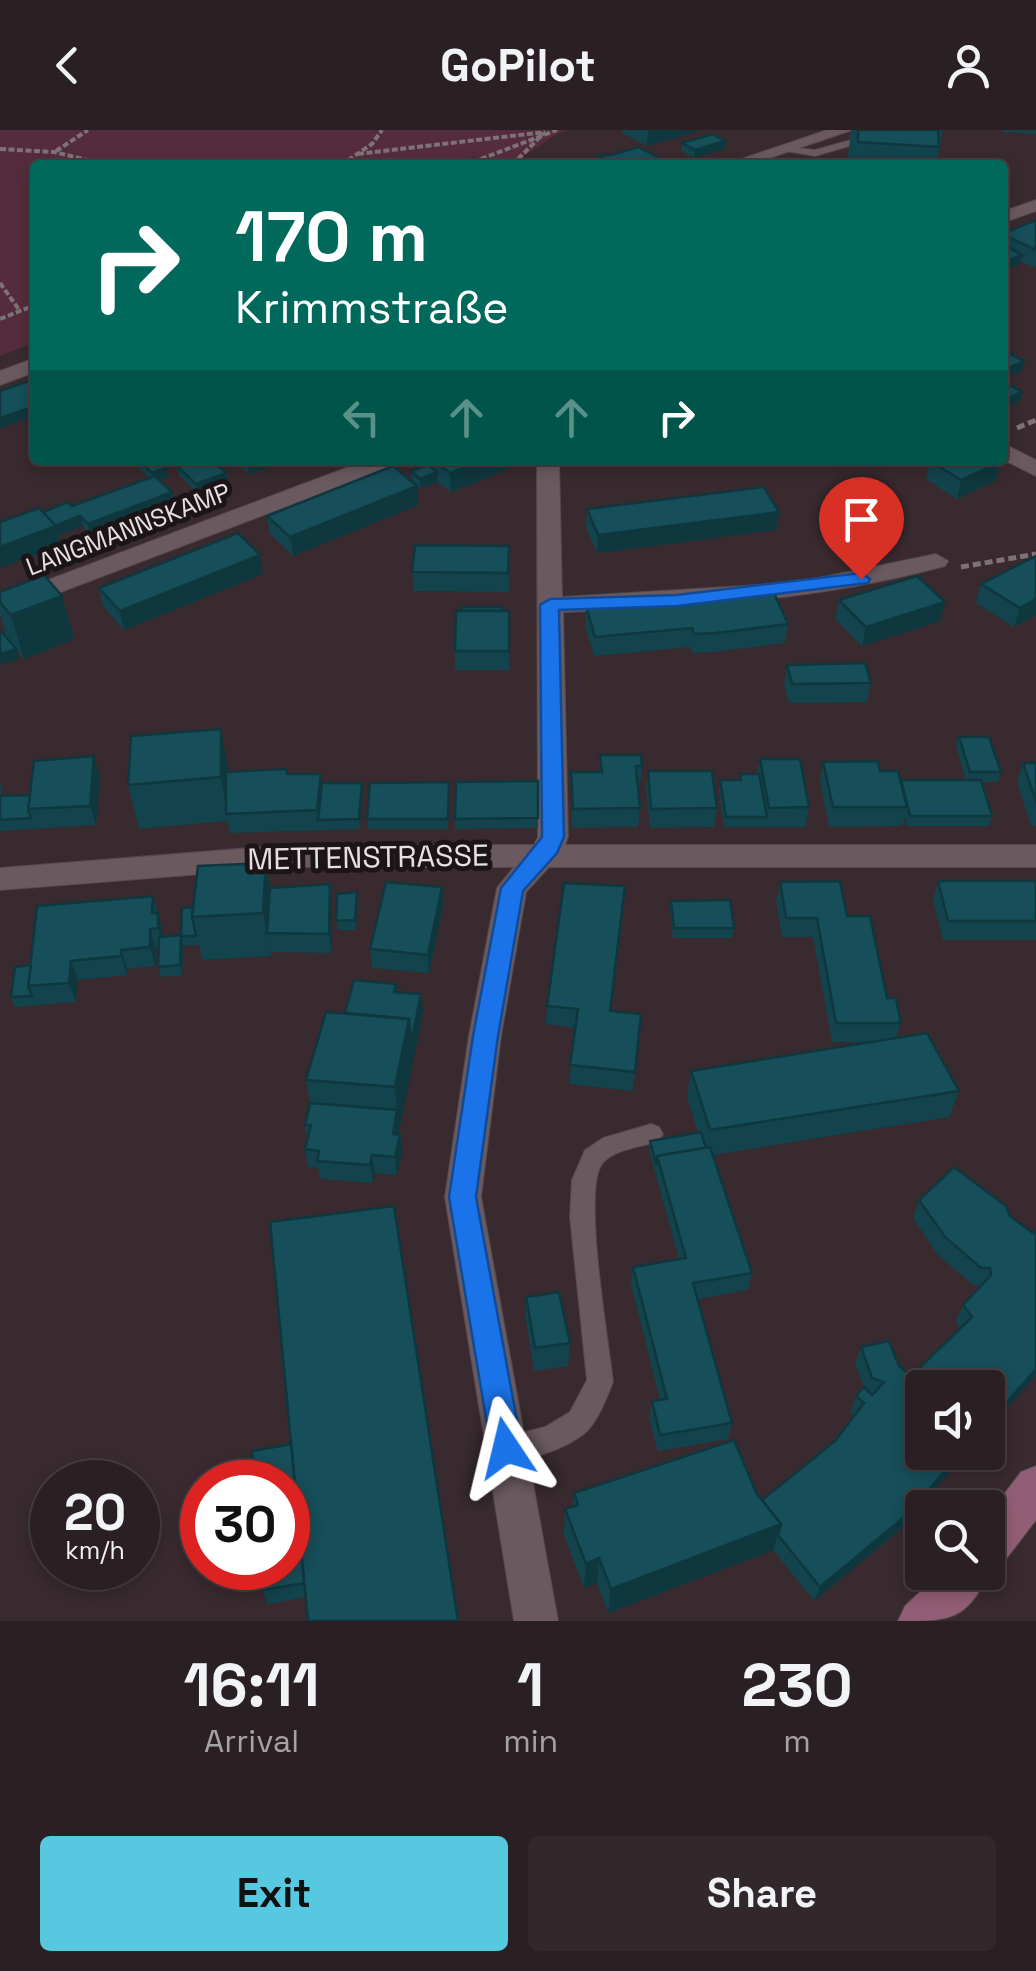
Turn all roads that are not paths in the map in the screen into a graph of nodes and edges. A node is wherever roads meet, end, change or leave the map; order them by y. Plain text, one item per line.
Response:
1 (844, 130) edge
2 (899, 130) edge
3 (780, 150) junction
4 (748, 160) edge
5 (1036, 205) edge
6 (1008, 216) edge
7 (30, 366) edge
8 (0, 380) edge
9 (1008, 453) edge
10 (375, 465) edge
11 (548, 465) edge
12 (1036, 469) edge
13 (936, 562) road end
14 (550, 605) junction
15 (0, 608) edge
16 (1036, 856) edge
17 (540, 858) junction
18 (0, 879) edge
19 (651, 1134) dead end
20 (506, 1448) junction
21 (1036, 1487) edge
22 (1005, 1526) edge
23 (953, 1590) edge
24 (536, 1621) edge
25 (920, 1621) edge

1 - 3 street
2 - 3 lane
3 - 4 street
5 - 6 street
7 - 8 street
9 - 12 street
10 - 15 street, LANGMANNSKAMP
11 - 14 street
13 - 14 street
14 - 17 street
16 - 17 street, METTENSTRASSE
17 - 18 street, METTENSTRASSE
17 - 20 street
19 - 20 lane
20 - 24 street
21 - 22 main road
23 - 25 main road

